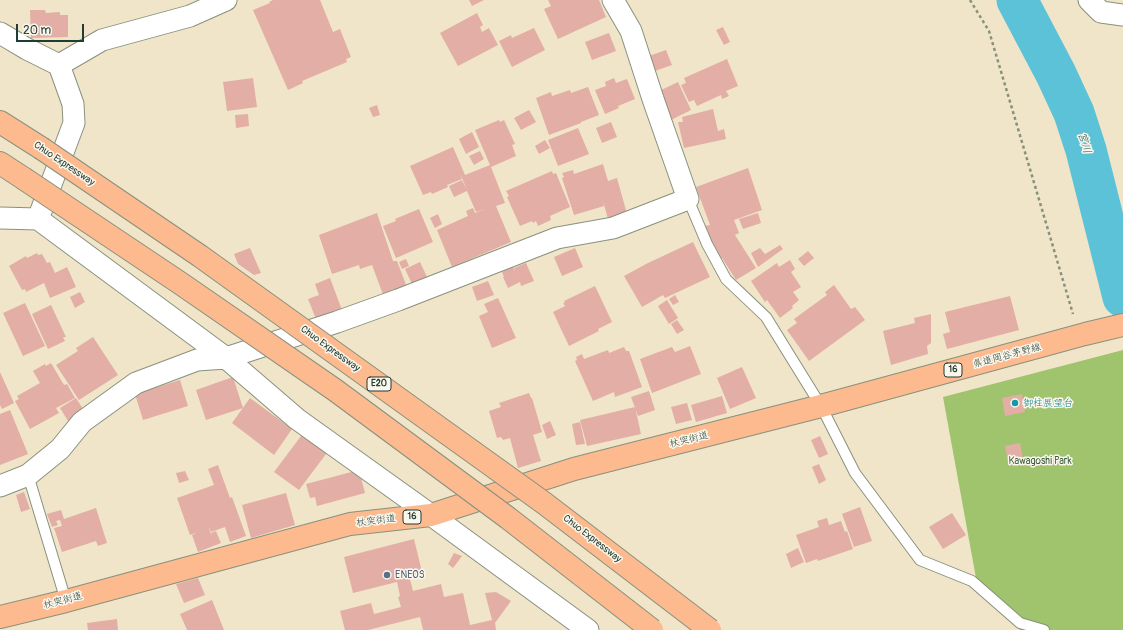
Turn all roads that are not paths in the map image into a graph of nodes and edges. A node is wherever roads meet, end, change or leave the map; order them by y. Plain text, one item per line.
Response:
1 (226, 0) edge
2 (613, 0) edge
3 (1089, 0) edge
4 (1123, 15) edge
5 (0, 34) edge
6 (59, 65) junction
7 (0, 122) edge
8 (0, 163) edge
9 (688, 198) junction
10 (0, 218) edge
11 (38, 219) junction
12 (1123, 325) edge
13 (226, 358) junction
14 (821, 406) junction
15 (28, 475) junction
16 (0, 486) edge
17 (431, 515) junction
18 (66, 601) junction
19 (0, 617) edge
20 (588, 630) edge
21 (652, 630) edge
22 (710, 630) edge
23 (1044, 630) edge

1 - 6 street
2 - 9 street
3 - 4 street
5 - 6 street
6 - 11 street
7 - 22 main road, Chuo Expressway / E20, bridge
8 - 21 main road, bridge
9 - 13 street
9 - 14 lane
10 - 11 street
11 - 13 street
12 - 14 main road, 県道岡谷茅野線 / 16
13 - 15 street
13 - 17 street
14 - 17 main road, 杖突街道 / 16
14 - 23 lane
15 - 16 street
15 - 18 lane
17 - 18 main road, 杖突街道 / 16
17 - 20 street
18 - 19 main road, 杖突街道 / 16

